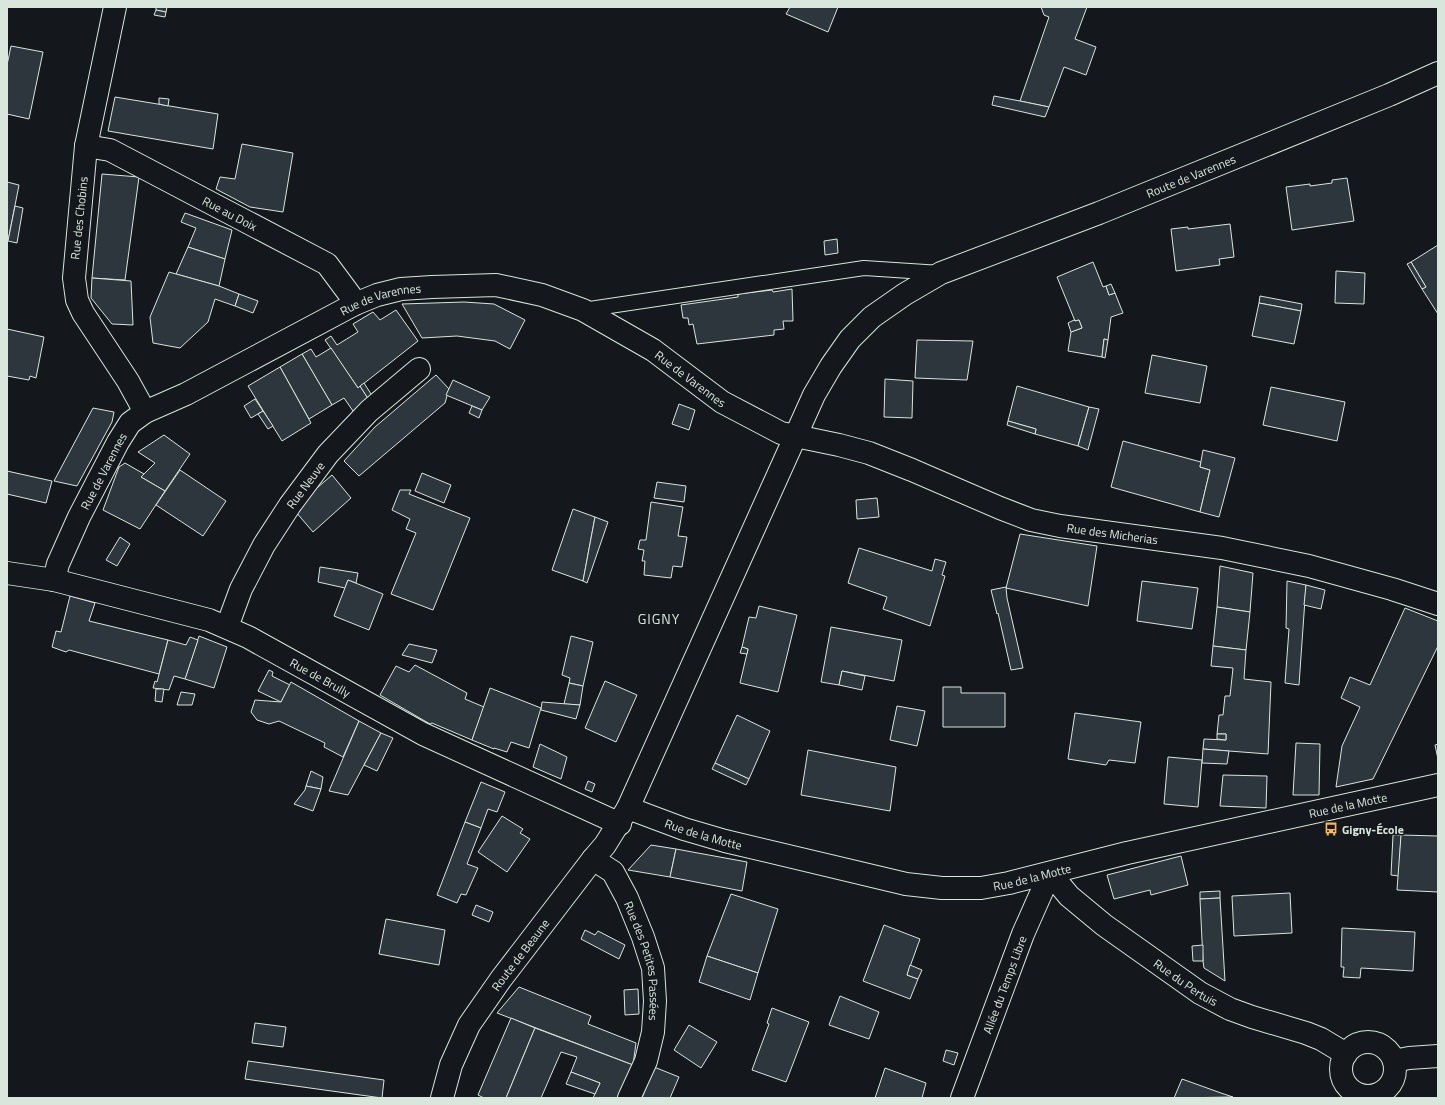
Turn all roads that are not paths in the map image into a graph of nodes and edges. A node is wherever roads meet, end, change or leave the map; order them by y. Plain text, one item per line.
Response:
1 (115, 7) edge
2 (1438, 73) edge
3 (86, 146) junction
4 (941, 273) junction
5 (356, 304) junction
6 (583, 310) junction
7 (419, 369) dead end
8 (145, 412) junction
9 (795, 436) junction
10 (7, 573) edge
11 (54, 580) junction
12 (1438, 604) edge
13 (228, 627) junction
14 (1438, 785) edge
15 (624, 816) junction
16 (593, 859) junction
17 (1050, 873) junction
18 (1346, 1054) junction
19 (1438, 1056) edge
20 (1394, 1061) junction
21 (1364, 1097) edge
22 (442, 1098) edge
23 (629, 1098) edge
24 (962, 1098) edge

1 - 3 street, Rue des Chobins
2 - 4 street, Route de Varennes
3 - 5 street, Rue au Doix
3 - 8 street, Rue des Chobins
4 - 6 lane
4 - 9 street, Route de Varennes
5 - 6 street, Rue de Varennes
5 - 8 street, Rue de Varennes
6 - 9 street, Rue de Varennes
7 - 13 street, Rue Neuve
8 - 11 street, Rue de Varennes
9 - 12 street, Rue des Micherias
9 - 15 street, Route de Beaune
10 - 11 street, Rue de Brully
11 - 13 street, Rue de Brully
13 - 15 street, Rue de Brully
14 - 17 street, Rue de la Motte
15 - 16 street, Route de Beaune
15 - 17 street, Rue de la Motte
16 - 22 street, Route de Beaune
16 - 23 street, Rue des Petites Passées
17 - 18 street, Rue du Pertuis
17 - 24 street, Allée du Temps Libre
18 - 20 street
18 - 21 street
19 - 20 street
20 - 21 street

